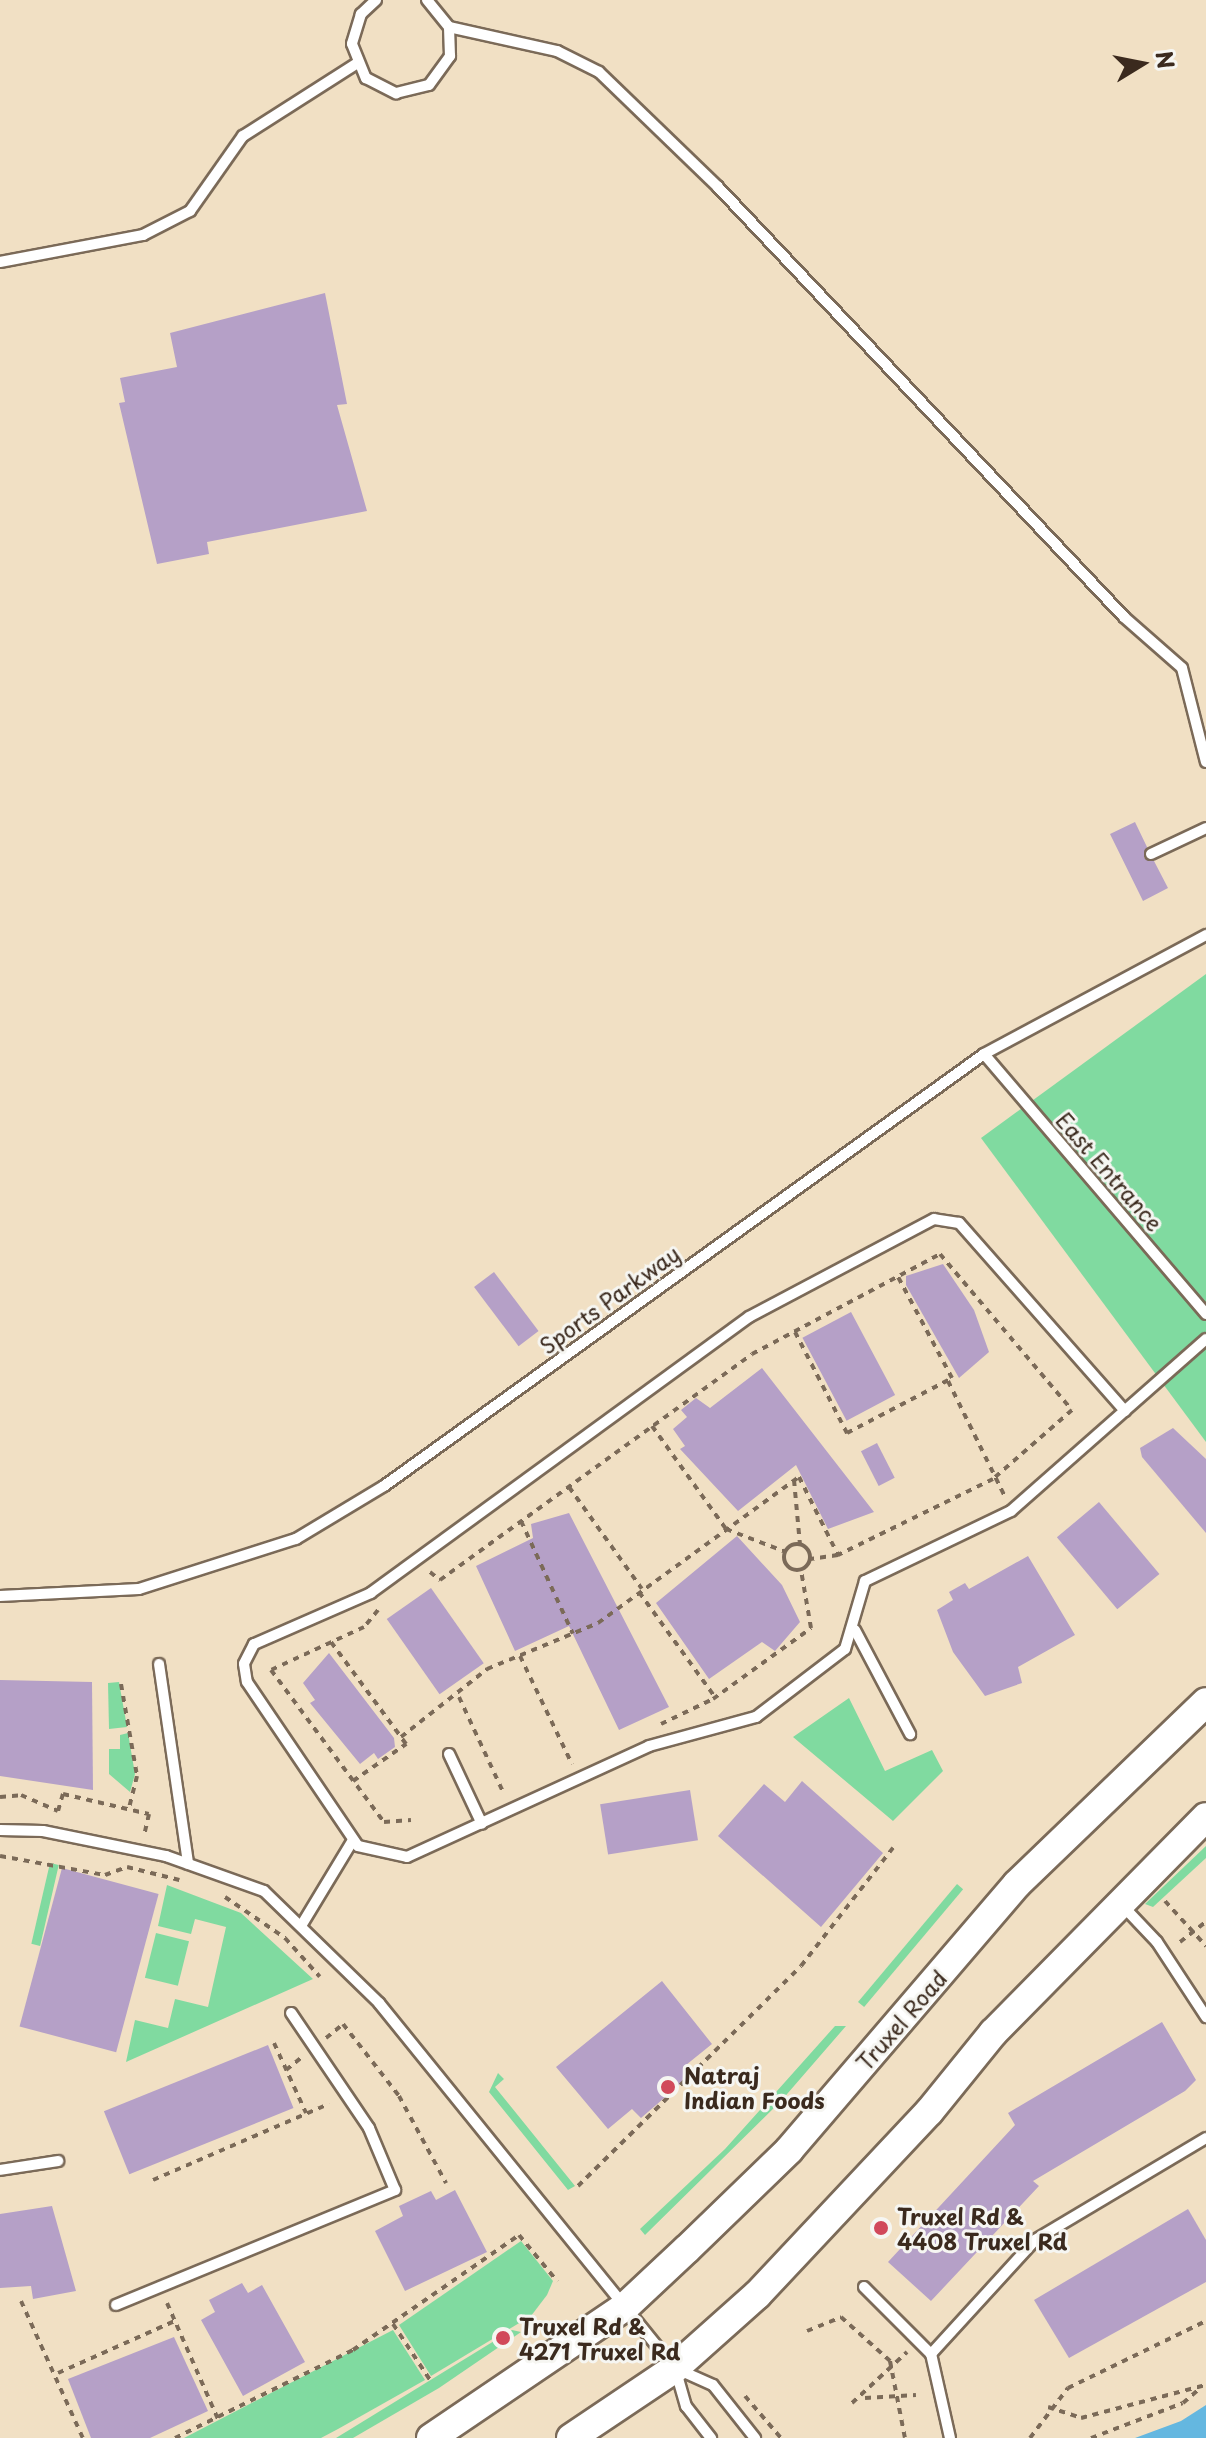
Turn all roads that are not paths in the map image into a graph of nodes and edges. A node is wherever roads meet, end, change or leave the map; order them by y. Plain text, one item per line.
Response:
1 (376, 0) edge
2 (427, 0) edge
3 (449, 27) junction
4 (356, 64) junction
5 (0, 262) edge
6 (1206, 762) edge
7 (1206, 828) edge
8 (1151, 854) dead end
9 (1206, 935) edge
10 (984, 1054) junction
11 (1206, 1314) edge
12 (1206, 1339) edge
13 (1125, 1411) junction
14 (0, 1596) edge
15 (855, 1630) junction
16 (159, 1664) dead end
17 (1206, 1702) edge
18 (910, 1734) dead end
19 (449, 1754) dead end
20 (1206, 1817) edge
21 (482, 1824) junction
22 (0, 1830) edge
23 (353, 1840) junction
24 (188, 1864) junction
25 (1120, 1902) junction
26 (301, 1926) junction
27 (291, 2013) dead end
28 (1206, 2017) edge
29 (1206, 2138) edge
30 (58, 2161) dead end
31 (0, 2170) edge
32 (864, 2287) dead end
33 (116, 2305) dead end
34 (626, 2306) junction
35 (931, 2354) junction
36 (675, 2368) junction
37 (946, 2437) edge
38 (431, 2438) edge
39 (571, 2438) edge
40 (711, 2438) edge
41 (755, 2438) edge

1 - 4 lane
2 - 3 lane
3 - 4 lane
3 - 6 lane
4 - 5 lane
7 - 8 lane
9 - 10 lane, Sports Parkway
10 - 11 lane, East Entrance
10 - 14 lane, Sports Parkway
12 - 13 lane
13 - 15 lane
13 - 23 lane
15 - 18 lane
15 - 21 lane
16 - 24 lane
17 - 34 main road, Truxel Road
19 - 21 lane
20 - 25 main road
21 - 23 lane
22 - 24 lane
23 - 26 lane
24 - 26 lane
25 - 28 lane
25 - 36 main road
26 - 34 lane
27 - 33 lane
29 - 35 lane
30 - 31 lane
32 - 35 lane
34 - 36 lane
34 - 38 main road, Truxel Road
35 - 37 lane
36 - 39 main road
36 - 40 lane
36 - 41 lane

